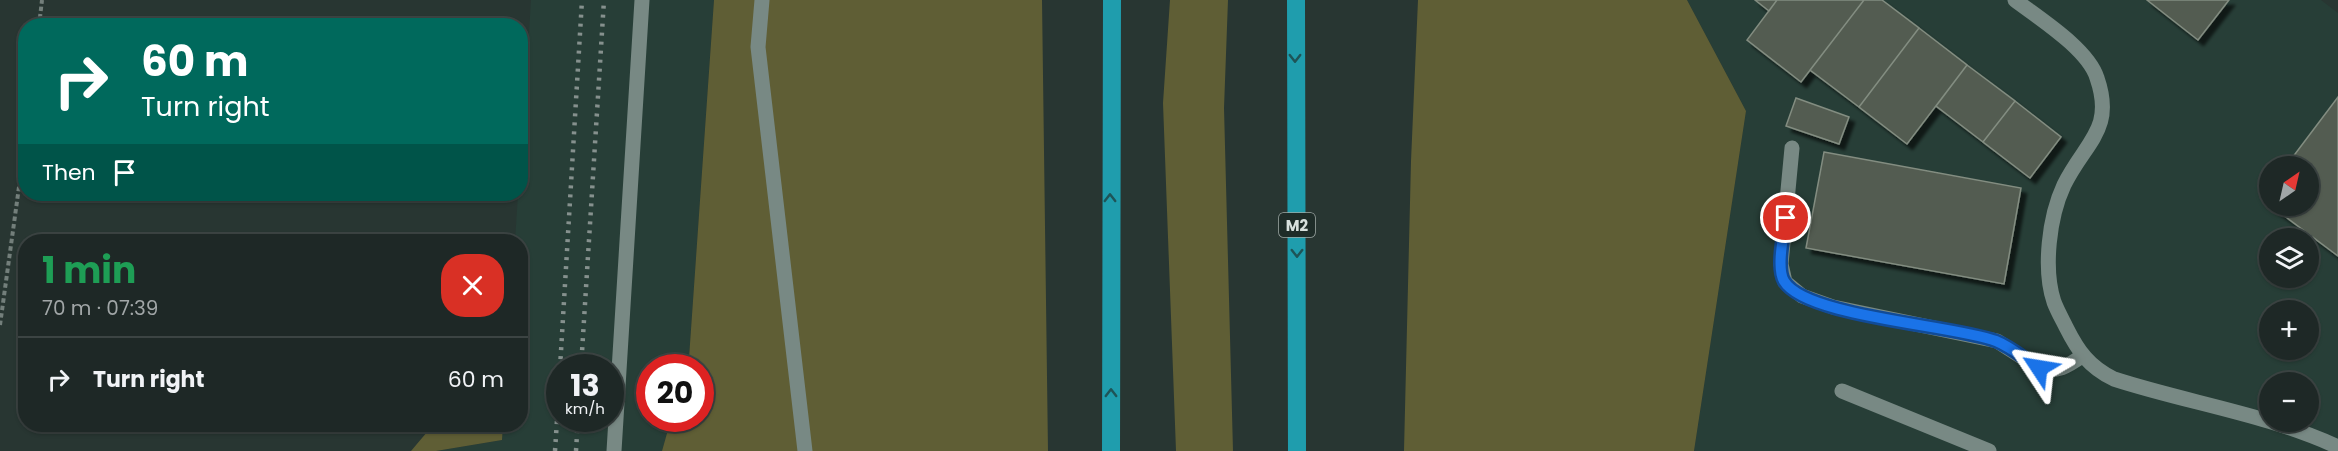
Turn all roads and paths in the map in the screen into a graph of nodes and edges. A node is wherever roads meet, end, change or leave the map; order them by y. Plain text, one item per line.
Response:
1 (42, 0) edge
2 (642, 0) edge
3 (762, 0) edge
4 (1112, 0) edge
5 (1296, 0) edge
6 (2015, 0) edge
7 (40, 18) edge
8 (1792, 147) dead end
9 (18, 194) edge
10 (0, 325) edge
11 (2082, 356) junction
12 (1842, 391) dead end
13 (2338, 447) edge
14 (615, 451) edge
15 (805, 451) edge
16 (1111, 451) edge
17 (1297, 451) edge
18 (1989, 451) edge

1 - 7 path
2 - 14 lane
3 - 15 lane
16 -> 4 highway
5 -> 17 highway, M2
6 - 11 lane
8 - 11 lane
9 - 10 path
11 - 13 lane
12 - 18 lane

